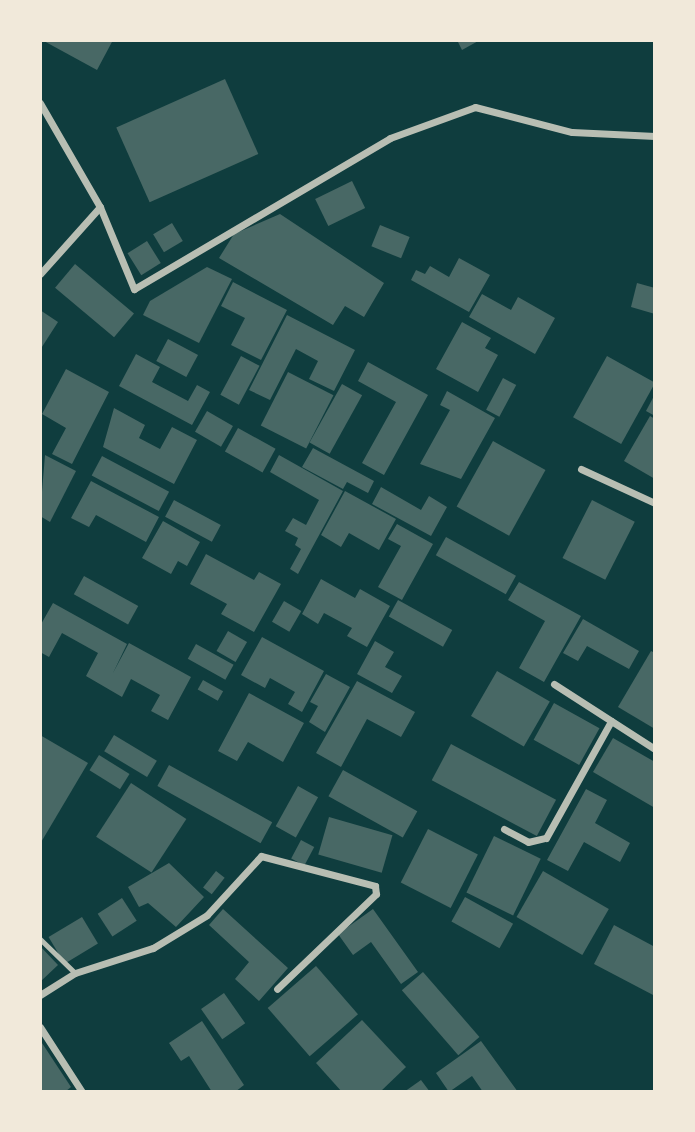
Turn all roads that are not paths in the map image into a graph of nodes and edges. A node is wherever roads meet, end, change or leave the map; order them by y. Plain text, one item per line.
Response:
1 (40, 103) edge
2 (655, 136) edge
3 (100, 207) junction
4 (40, 274) edge
5 (580, 469) dead end
6 (655, 503) edge
7 (554, 684) dead end
8 (611, 721) junction
9 (655, 749) edge
10 (504, 830) dead end
11 (40, 939) edge
12 (75, 973) junction
13 (277, 989) dead end
14 (40, 995) edge
15 (40, 1027) edge
16 (82, 1092) edge

1 - 3 street
2 - 3 street
3 - 4 street
5 - 6 street
7 - 8 street
8 - 9 street
8 - 10 street
11 - 12 lane
12 - 13 street
12 - 14 street
15 - 16 street

